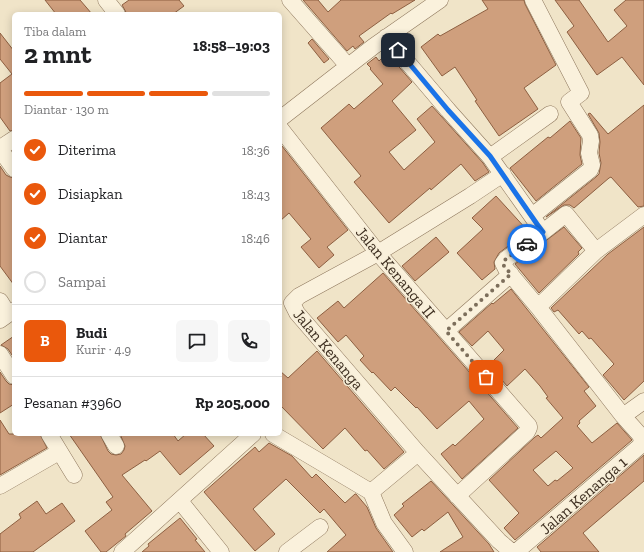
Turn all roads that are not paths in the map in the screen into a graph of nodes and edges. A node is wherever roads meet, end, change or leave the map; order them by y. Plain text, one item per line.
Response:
1 (106, 0) edge
2 (290, 0) edge
3 (440, 0) edge
4 (533, 0) edge
5 (115, 12) edge
6 (386, 37) junction
7 (348, 66) junction
8 (550, 114) dead end
9 (282, 117) edge
10 (282, 131) edge
11 (12, 140) edge
12 (0, 149) edge
13 (490, 156) junction
14 (12, 166) edge
15 (503, 174) junction
16 (644, 215) edge
17 (532, 216) junction
18 (543, 232) junction
19 (596, 251) junction
20 (378, 254) junction
21 (511, 274) junction
22 (538, 307) junction
23 (446, 331) junction
24 (0, 354) edge
25 (12, 373) edge
26 (644, 401) edge
27 (623, 416) junction
28 (50, 436) edge
29 (251, 436) edge
30 (276, 436) edge
31 (59, 452) junction
32 (418, 453) junction
33 (74, 475) dead end
34 (0, 486) edge
35 (371, 492) junction
36 (457, 496) junction
37 (180, 501) junction
38 (320, 526) dead end
39 (507, 550) edge
40 (122, 552) edge
41 (221, 552) edge
42 (287, 552) edge
43 (405, 552) edge

1 - 5 street
2 - 7 street
3 - 6 street
4 - 17 street
6 - 7 street
6 - 13 street
7 - 9 street
8 - 13 street
10 - 20 street, Jalan Kenanga II
11 - 12 street
12 - 14 street
13 - 15 street
15 - 17 street
15 - 20 street, Jalan Kenanga
16 - 19 street
17 - 18 street
18 - 19 street
18 - 21 street
19 - 22 street
20 - 23 street, Jalan Kenanga II
20 - 32 street, Jalan Kenanga
21 - 22 street, Jalan Kenanga 1
21 - 23 street
22 - 27 street, Jalan Kenanga 1
23 - 36 street, Jalan Kenanga II
24 - 25 street
26 - 27 street
27 - 39 street, Jalan Kenanga 1
28 - 31 street
29 - 37 street
30 - 35 street
31 - 33 street
31 - 34 street
32 - 35 street
32 - 36 street, Jalan Kenanga
35 - 43 street
36 - 39 street, Jalan Kenanga
37 - 40 street
37 - 41 street
38 - 42 street

